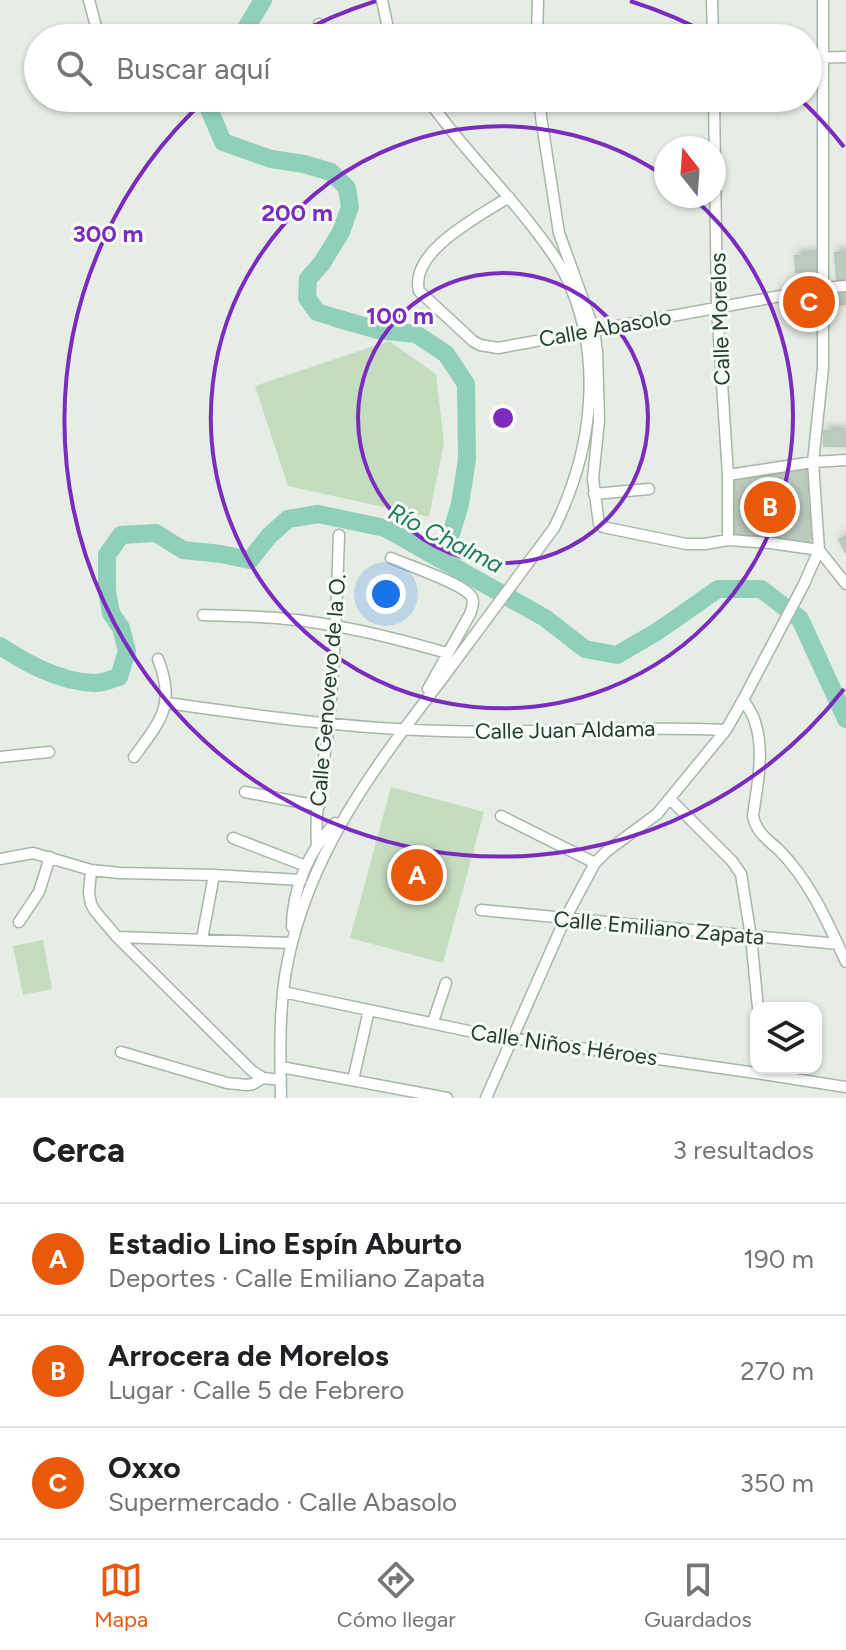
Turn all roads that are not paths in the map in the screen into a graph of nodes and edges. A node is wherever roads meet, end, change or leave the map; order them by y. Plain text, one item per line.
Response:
1 (89, 0) edge
2 (382, 0) edge
3 (538, 0) edge
4 (712, 0) edge
5 (823, 0) edge
6 (95, 24) edge
7 (387, 24) edge
8 (537, 24) edge
9 (713, 24) edge
10 (846, 57) edge
11 (823, 58) junction
12 (439, 112) edge
13 (542, 112) edge
14 (714, 112) edge
15 (509, 197) junction
16 (572, 279) junction
17 (846, 286) edge
18 (824, 288) junction
19 (717, 307) junction
20 (589, 330) junction
21 (846, 460) edge
22 (813, 462) junction
23 (728, 475) junction
24 (649, 489) dead end
25 (594, 494) junction
26 (339, 535) dead end
27 (728, 540) junction
28 (819, 550) junction
29 (391, 558) dead end
30 (846, 584) edge
31 (203, 615) dead end
32 (337, 626) junction
33 (447, 653) junction
34 (158, 659) dead end
35 (743, 700) junction
36 (167, 703) junction
37 (416, 713) junction
38 (329, 724) junction
39 (403, 730) junction
40 (726, 730) junction
41 (49, 752) dead end
42 (0, 757) edge
43 (134, 757) dead end
44 (245, 792) dead end
45 (670, 799) junction
46 (319, 806) junction
47 (346, 812) junction
48 (501, 816) dead end
49 (233, 838) dead end
50 (317, 845) junction
51 (50, 857) junction
52 (0, 859) edge
53 (595, 863) junction
54 (306, 866) junction
55 (91, 870) junction
56 (214, 875) junction
57 (301, 880) junction
58 (481, 910) dead end
59 (565, 919) junction
60 (19, 922) dead end
61 (117, 937) junction
62 (751, 937) junction
63 (202, 939) junction
64 (293, 940) junction
65 (838, 944) junction
66 (846, 962) edge
67 (446, 983) dead end
68 (283, 992) junction
69 (757, 1002) edge
70 (369, 1010) junction
71 (433, 1022) junction
72 (513, 1038) junction
73 (121, 1052) dead end
74 (281, 1067) junction
75 (750, 1069) edge
76 (779, 1074) edge
77 (263, 1078) junction
78 (281, 1080) junction
79 (353, 1080) junction
80 (846, 1087) edge
81 (281, 1098) edge
82 (447, 1098) edge
83 (486, 1098) edge

1 - 6 street
2 - 7 street
3 - 8 street
4 - 9 street
5 - 11 street
10 - 11 street
11 - 18 street
12 - 15 street
13 - 16 street
14 - 19 street, Calle Morelos
15 - 16 street
15 - 20 street, Calle Abasolo
16 - 20 street
17 - 18 street, Calle Abasolo
18 - 19 street, Calle Abasolo
18 - 22 street
19 - 20 street, Calle Abasolo
19 - 23 street, Calle Morelos
20 - 25 street
20 - 37 street
21 - 22 street
22 - 23 street
22 - 28 street
23 - 27 street, Calle Morelos
24 - 25 street
25 - 27 street
26 - 32 street, Calle Genovevo de la O.
27 - 28 street
28 - 30 street
28 - 35 street
29 - 33 street
31 - 32 street
32 - 33 street
32 - 38 street, Calle Genovevo de la O.
33 - 37 street
34 - 36 street
35 - 40 street
35 - 65 street
36 - 38 street, Calle Juan Aldama
36 - 43 street
37 - 39 street
38 - 39 street, Calle Juan Aldama
38 - 46 street, Calle Genovevo de la O.
39 - 40 street, Calle Juan Aldama
39 - 47 street
40 - 45 street
41 - 42 street
44 - 46 street
45 - 53 street
45 - 62 street
46 - 50 street, Calle Genovevo de la O.
47 - 50 street
47 - 64 street
48 - 53 street
49 - 54 street
50 - 54 street
51 - 52 street
51 - 55 street
51 - 60 street
53 - 59 street
54 - 57 street
55 - 56 street
55 - 61 street
56 - 57 street
56 - 63 street
57 - 64 street
58 - 59 street, Calle Emiliano Zapata
59 - 62 street, Calle Emiliano Zapata
59 - 72 street
61 - 63 street
61 - 77 street
62 - 65 street, Calle Emiliano Zapata
62 - 69 street
63 - 64 street
64 - 68 street
65 - 66 street
67 - 71 street
68 - 70 street, Calle Niños Héroes
68 - 74 street
70 - 71 street, Calle Niños Héroes
70 - 79 street
71 - 72 street, Calle Niños Héroes
72 - 75 street, Calle Niños Héroes
72 - 83 street
73 - 77 street
74 - 78 street
74 - 79 street
76 - 80 street, Calle Niños Héroes
77 - 78 street
78 - 81 street
79 - 82 street

